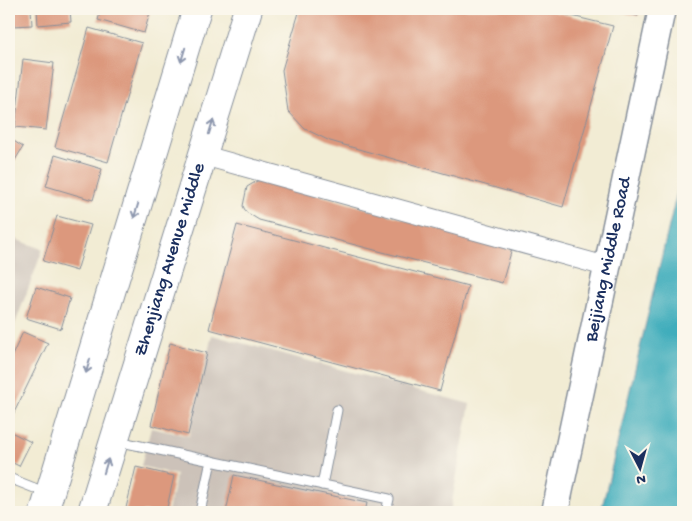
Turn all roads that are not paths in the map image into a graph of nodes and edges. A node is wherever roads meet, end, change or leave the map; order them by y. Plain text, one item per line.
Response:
1 (197, 9) edge
2 (248, 9) edge
3 (662, 9) edge
4 (202, 156) junction
5 (608, 267) junction
6 (337, 410) dead end
7 (114, 440) junction
8 (211, 461) junction
9 (9, 478) edge
10 (322, 485) junction
11 (46, 503) edge
12 (92, 512) edge
13 (200, 512) edge
14 (386, 512) edge
15 (556, 512) edge

1 -> 11 main road
4 -> 2 main road, Zhenjiang Avenue Middle
3 - 5 street, Beijiang Middle Road
4 - 5 street
4 - 7 main road, Zhenjiang Avenue Middle
5 - 15 street, Beijiang Middle Road
6 - 10 lane
7 - 8 lane
12 -> 7 main road, Zhenjiang Avenue Middle
8 - 10 lane
8 - 13 lane
9 - 11 lane
10 - 14 lane

